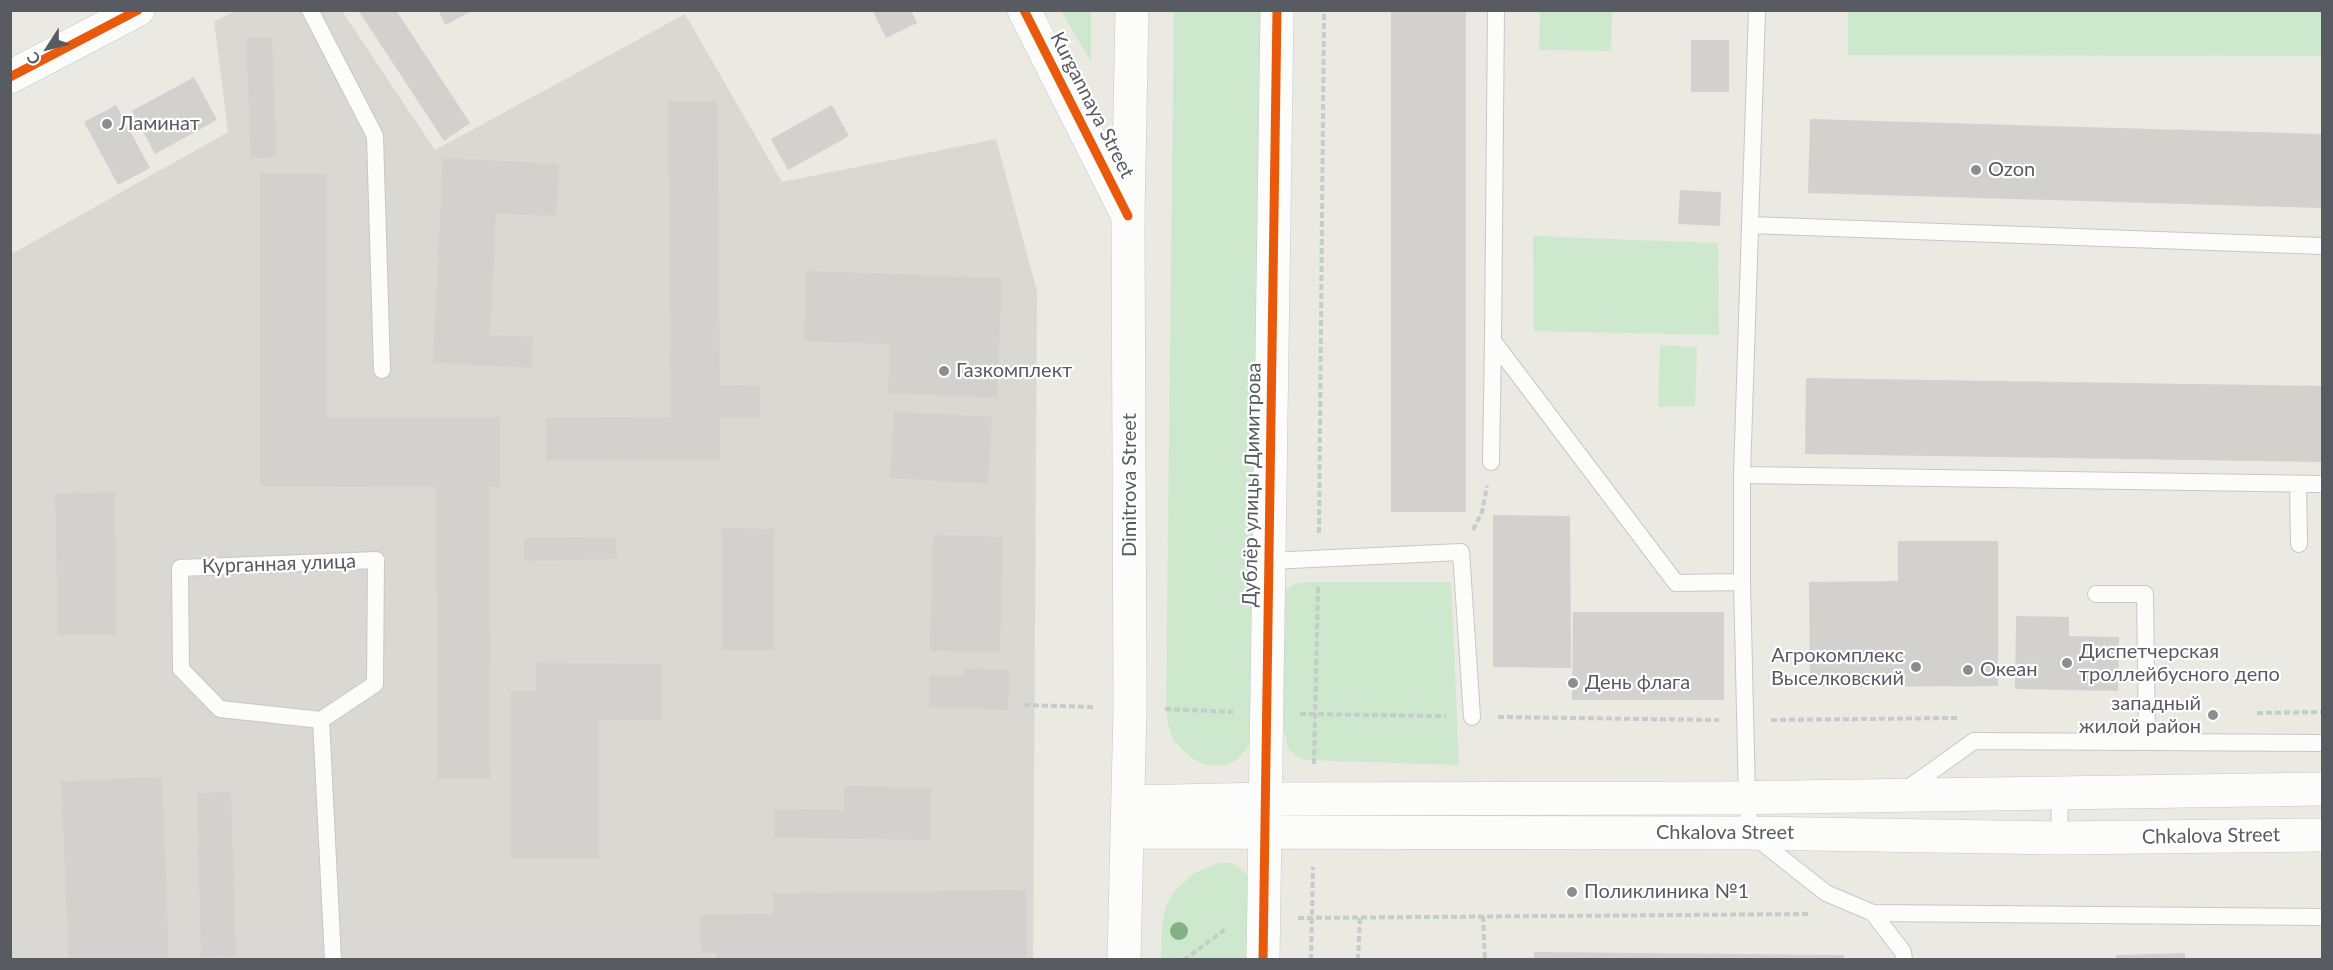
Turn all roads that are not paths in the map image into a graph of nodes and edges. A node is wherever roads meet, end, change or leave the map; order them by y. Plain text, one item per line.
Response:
1 (138, 10) edge
2 (310, 10) edge
3 (1024, 10) edge
4 (1132, 10) edge
5 (1277, 10) edge
6 (1496, 10) edge
7 (1757, 10) edge
8 (10, 76) edge
9 (1128, 216) junction
10 (1750, 225) junction
11 (2322, 246) edge
12 (1492, 341) junction
13 (382, 370) dead end
14 (1491, 462) road end
15 (1742, 475) junction
16 (2298, 484) junction
17 (2322, 484) edge
18 (2299, 544) dead end
19 (1269, 561) junction
20 (1742, 582) junction
21 (2096, 594) dead end
22 (1472, 717) road end
23 (321, 720) junction
24 (2147, 742) junction
25 (2322, 743) edge
26 (2322, 789) edge
27 (2060, 792) junction
28 (1900, 794) junction
29 (1746, 797) junction
30 (1265, 799) junction
31 (1314, 816) junction
32 (1129, 817) junction
33 (1265, 831) junction
34 (1750, 833) junction
35 (2322, 835) edge
36 (2059, 838) junction
37 (1873, 913) junction
38 (2322, 917) edge
39 (333, 960) edge
40 (1124, 960) edge
41 (1263, 960) edge
42 (1904, 960) edge

1 - 8 main road
2 - 13 lane
3 - 9 main road, Kurgannaya Street
4 - 9 main road, Dimitrova Street
5 - 19 main road, Дублёр улицы Димитрова
6 - 12 lane
7 - 10 lane
9 - 32 main road, Dimitrova Street
10 - 11 lane
10 - 15 lane
12 - 14 lane
12 - 20 lane
15 - 16 lane
15 - 20 lane
16 - 17 lane
16 - 18 lane
19 - 22 lane
19 - 30 main road, Дублёр улицы Димитрова
20 - 29 lane
21 - 24 lane
23 - 23 lane, Курганная улица
23 - 39 lane
24 - 25 lane
24 - 28 lane
26 - 27 main road, Chkalova Street
27 - 28 main road, Chkalova Street
27 - 36 lane
28 - 29 main road, Chkalova Street
29 - 31 main road, Chkalova Street
29 - 34 lane
30 - 31 main road, Chkalova Street
30 - 32 main road, Chkalova Street
30 - 33 main road, Дублёр улицы Димитрова
31 - 33 main road, Chkalova Street
31 - 34 main road, Chkalova Street
32 - 33 main road, Chkalova Street
32 - 40 main road, Dimitrova Street
33 - 41 main road, Дублёр улицы Димитрова
34 - 36 main road, Chkalova Street
34 - 37 lane
35 - 36 main road, Chkalova Street
37 - 38 lane
37 - 42 lane

